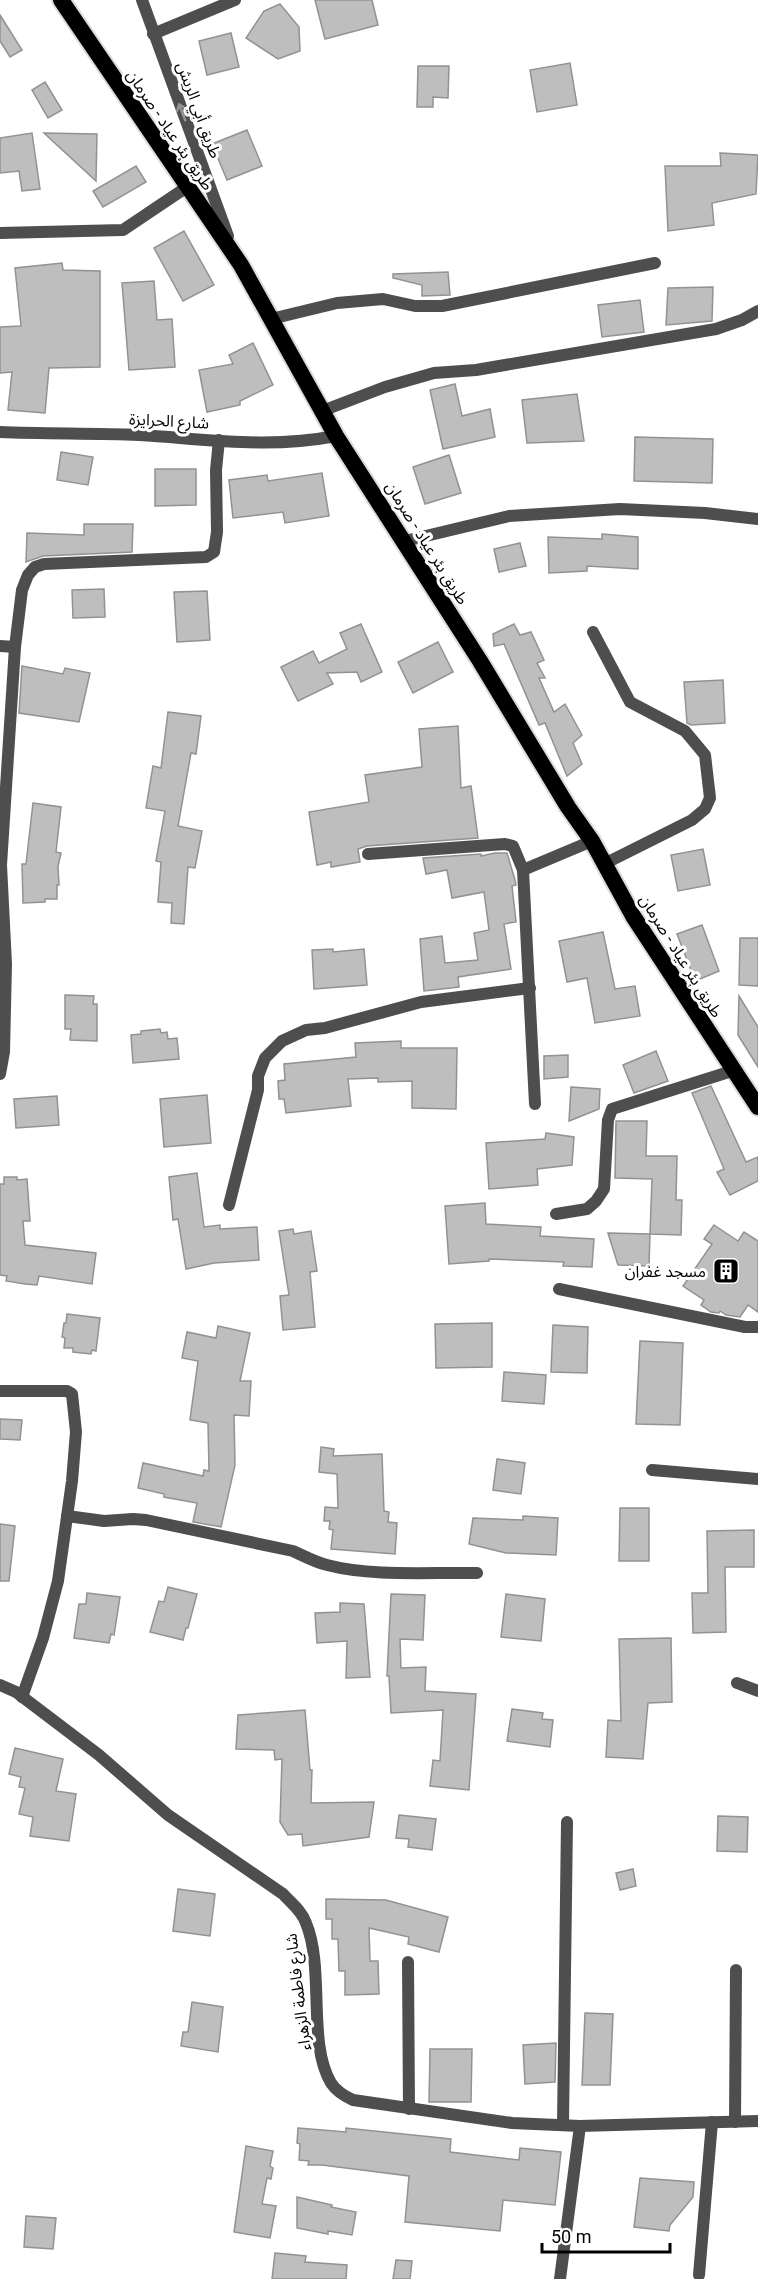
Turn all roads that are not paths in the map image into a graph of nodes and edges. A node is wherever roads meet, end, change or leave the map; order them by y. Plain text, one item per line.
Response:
1 (61, 0) edge
2 (142, 0) edge
3 (227, 1) edge
4 (153, 34) junction
5 (187, 187) junction
6 (0, 233) edge
7 (656, 263) dead end
8 (241, 265) junction
9 (758, 311) edge
10 (270, 318) junction
11 (322, 411) junction
12 (0, 432) edge
13 (336, 436) junction
14 (219, 440) junction
15 (758, 519) edge
16 (405, 541) junction
17 (593, 632) dead end
18 (0, 646) edge
19 (15, 647) junction
20 (592, 841) junction
21 (368, 854) dead end
22 (604, 864) junction
23 (0, 865) edge
24 (523, 870) junction
25 (530, 988) junction
26 (732, 1071) junction
27 (0, 1074) edge
28 (535, 1104) dead end
29 (758, 1106) edge
30 (229, 1205) dead end
31 (556, 1214) dead end
32 (558, 1289) dead end
33 (758, 1327) edge
34 (0, 1390) edge
35 (652, 1470) dead end
36 (758, 1479) edge
37 (67, 1516) junction
38 (477, 1573) dead end
39 (736, 1683) dead end
40 (0, 1685) edge
41 (758, 1691) edge
42 (22, 1697) junction
43 (567, 1822) dead end
44 (408, 1962) dead end
45 (736, 1970) dead end
46 (409, 2109) junction
47 (758, 2121) edge
48 (712, 2122) junction
49 (735, 2122) junction
50 (563, 2124) junction
51 (580, 2126) junction
52 (699, 2275) dead end
53 (560, 2279) edge

1 - 5 highway, طريق بئر عياد - صرمان
2 - 4 street, طريق أبي الريش
3 - 4 street
8 -> 4 street, طريق أبي الريش
5 - 6 street
5 - 8 highway, طريق بئر عياد - صرمان
7 - 10 street
8 - 10 highway, طريق بئر عياد - صرمان
9 - 11 street
10 - 11 highway, طريق بئر عياد - صرمان
11 - 13 highway, طريق بئر عياد - صرمان
12 - 14 street, شارع الحرايزة
13 - 14 street, شارع الحرايزة
13 - 16 highway, طريق بئر عياد - صرمان
14 - 19 street
15 - 16 street
16 - 20 highway, طريق بئر عياد - صرمان
17 - 22 street
18 - 19 street
19 - 23 street
20 - 22 highway, طريق بئر عياد - صرمان
20 - 24 street
21 - 24 street
22 - 26 highway, طريق بئر عياد - صرمان
23 - 27 street
24 - 25 street
25 - 28 street
25 - 30 street
26 - 29 highway, طريق بئر عياد - صرمان
26 - 31 street
32 - 33 street
34 - 37 street
35 - 36 street
37 - 38 street
37 - 42 street
39 - 41 street
40 - 42 street, شارع فاطمة الزهراء
42 - 46 street, شارع فاطمة الزهراء
43 - 50 street
44 - 46 street
45 - 49 street
46 - 50 street, شارع فاطمة الزهراء
47 - 49 street, شارع فاطمة الزهراء
48 - 49 street, شارع فاطمة الزهراء
48 - 51 street, شارع فاطمة الزهراء
48 - 52 street
50 - 51 street, شارع فاطمة الزهراء
51 - 53 street

